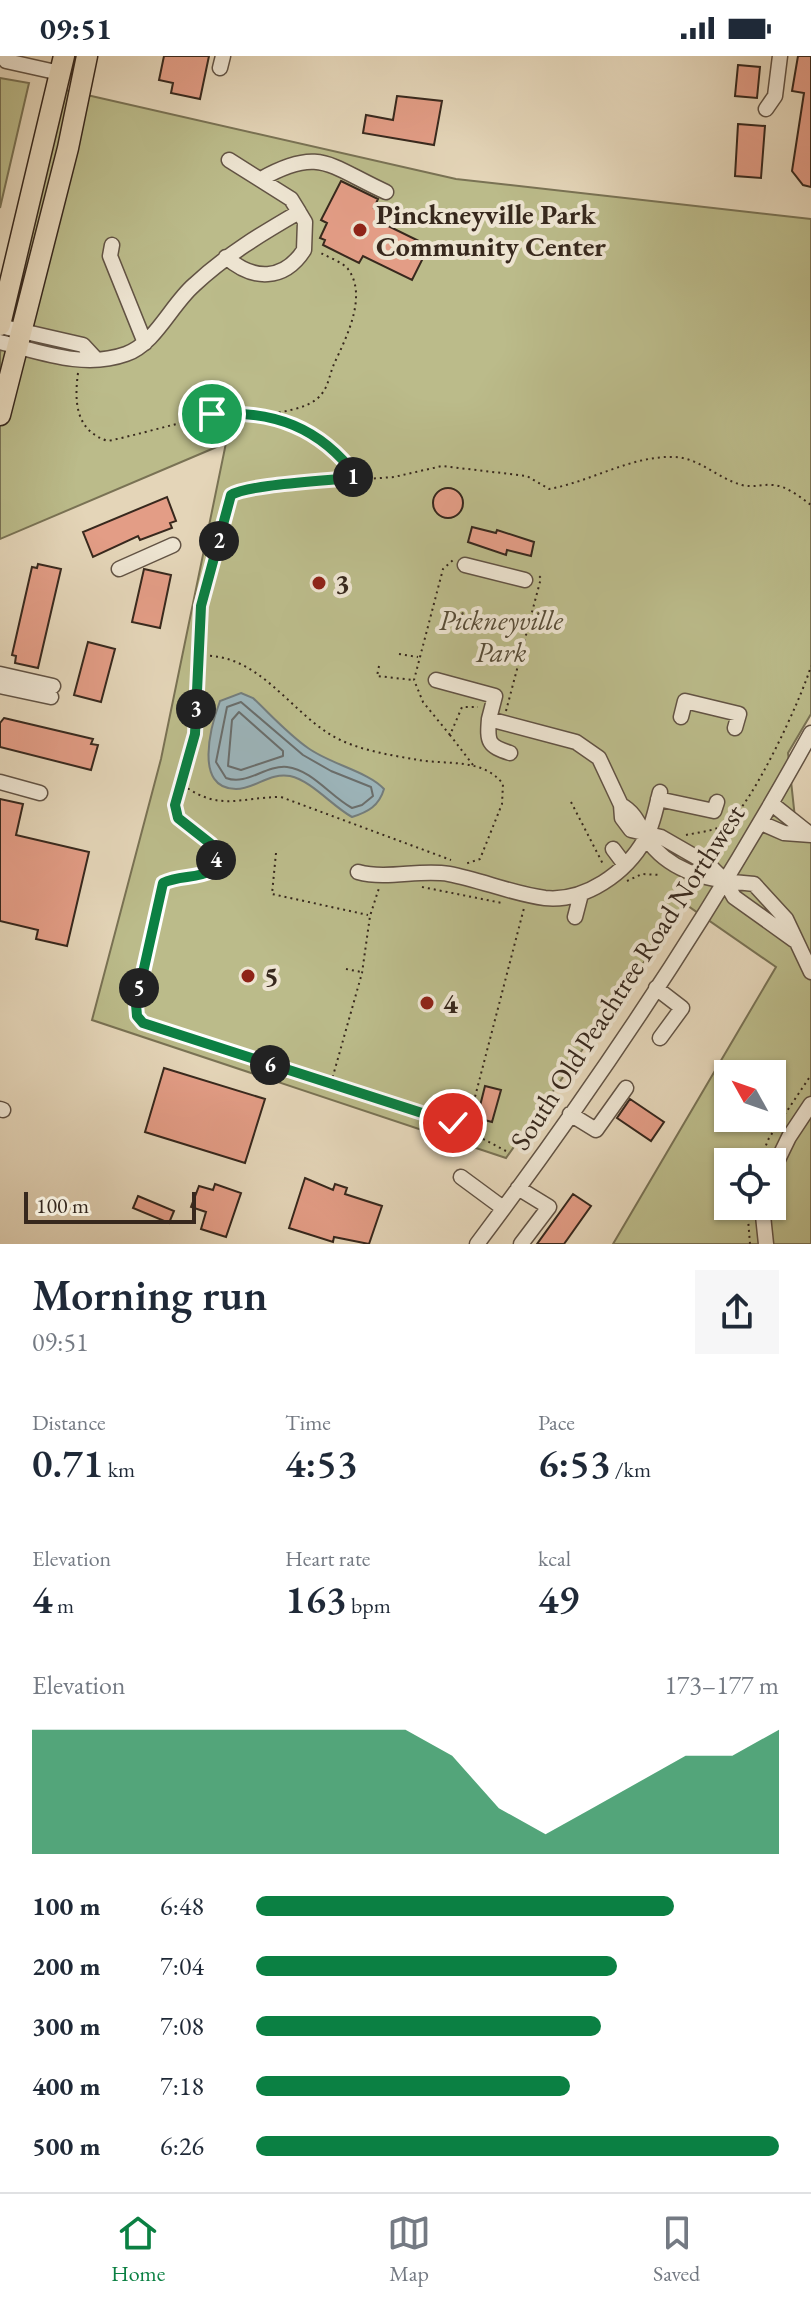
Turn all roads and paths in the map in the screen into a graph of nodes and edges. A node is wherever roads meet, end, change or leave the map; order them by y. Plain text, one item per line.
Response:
1 (87, 56) edge
2 (780, 56) edge
3 (5, 60) edge
4 (62, 65) edge
5 (766, 109) dead end
6 (229, 160) dead end
7 (261, 179) junction
8 (386, 192) dead end
9 (299, 212) junction
10 (112, 245) dead end
11 (321, 253) dead end
12 (226, 257) junction
13 (0, 325) edge
14 (12, 339) edge
15 (145, 343) junction
16 (79, 370) dead end
17 (0, 415) edge
18 (266, 415) junction
19 (357, 477) junction
20 (811, 505) edge
21 (173, 545) dead end
22 (463, 559) joint
23 (119, 569) dead end
24 (530, 575) joint
25 (399, 654) dead end
26 (197, 656) junction
27 (419, 657) junction
28 (379, 666) dead end
29 (811, 666) edge
30 (0, 674) edge
31 (414, 680) junction
32 (436, 680) dead end
33 (0, 686) edge
34 (488, 714) junction
35 (506, 714) dead end
36 (681, 717) dead end
37 (735, 728) dead end
38 (811, 733) edge
39 (450, 735) junction
40 (510, 753) dead end
41 (473, 765) junction
42 (0, 782) edge
43 (182, 784) junction
44 (40, 793) dead end
45 (571, 802) dead end
46 (717, 802) dead end
47 (772, 804) junction
48 (761, 823) junction
49 (647, 836) junction
50 (678, 837) dead end
51 (613, 849) dead end
52 (276, 853) dead end
53 (453, 861) dead end
54 (465, 864) dead end
55 (625, 865) junction
56 (606, 871) dead end
57 (358, 872) dead end
58 (661, 875) dead end
59 (725, 881) junction
60 (380, 885) dead end
61 (618, 885) dead end
62 (421, 886) dead end
63 (581, 894) junction
64 (504, 903) dead end
65 (514, 905) dead end
66 (370, 916) junction
67 (575, 917) dead end
68 (794, 940) junction
69 (346, 969) dead end
70 (811, 972) edge
71 (362, 973) junction
72 (656, 988) junction
73 (660, 1038) dead end
74 (811, 1075) edge
75 (331, 1085) junction
76 (626, 1088) dead end
77 (811, 1104) edge
78 (570, 1114) junction
79 (469, 1120) dead end
80 (765, 1148) edge
81 (784, 1148) edge
82 (506, 1151) dead end
83 (461, 1177) dead end
84 (518, 1188) junction
85 (503, 1208) junction
86 (748, 1220) edge
87 (763, 1220) edge
88 (477, 1244) edge
89 (521, 1244) edge
90 (750, 1244) edge
91 (766, 1244) edge

1 - 14 highway
2 - 5 street
3 - 4 street
4 - 13 highway
6 - 7 street
7 - 8 street
7 - 9 street
9 - 12 street
9 - 12 street
10 - 15 street
11 - 18 path
12 - 15 street
13 - 14 street
14 - 15 street
14 - 17 highway
16 - 18 path
18 - 19 path
19 - 20 path
19 - 26 path
21 - 23 street
22 - 24 street
22 - 27 path
24 - 35 path
25 - 27 path
26 - 41 path
26 - 43 path
27 - 31 path
28 - 31 path
29 - 50 path
30 - 33 street
31 - 39 path
32 - 34 street
34 - 39 path
34 - 40 street
34 - 49 street
36 - 37 street
38 - 47 street, South Old Peachtree Road Northwest
39 - 41 path
41 - 54 path
42 - 44 street
43 - 53 path
43 - 75 path
45 - 56 path
46 - 49 street
47 - 48 street, South Old Peachtree Road Northwest
47 - 48 street
48 - 59 street, South Old Peachtree Road Northwest
49 - 55 street
49 - 59 street
51 - 55 street
52 - 66 path
55 - 63 street
57 - 63 street
58 - 61 path
59 - 68 street
59 - 68 street
59 - 72 street, South Old Peachtree Road Northwest
60 - 66 path
62 - 64 path
63 - 67 street
65 - 79 path
66 - 71 path
68 - 70 street
69 - 71 path
71 - 75 path
72 - 73 street
72 - 78 street, South Old Peachtree Road Northwest
74 - 80 path
75 - 82 path
76 - 78 street
77 - 81 street
78 - 84 street, South Old Peachtree Road Northwest
83 - 85 street
84 - 85 street, South Old Peachtree Road Northwest
84 - 89 street
85 - 88 street, South Old Peachtree Road Northwest
86 - 90 path
87 - 91 street

